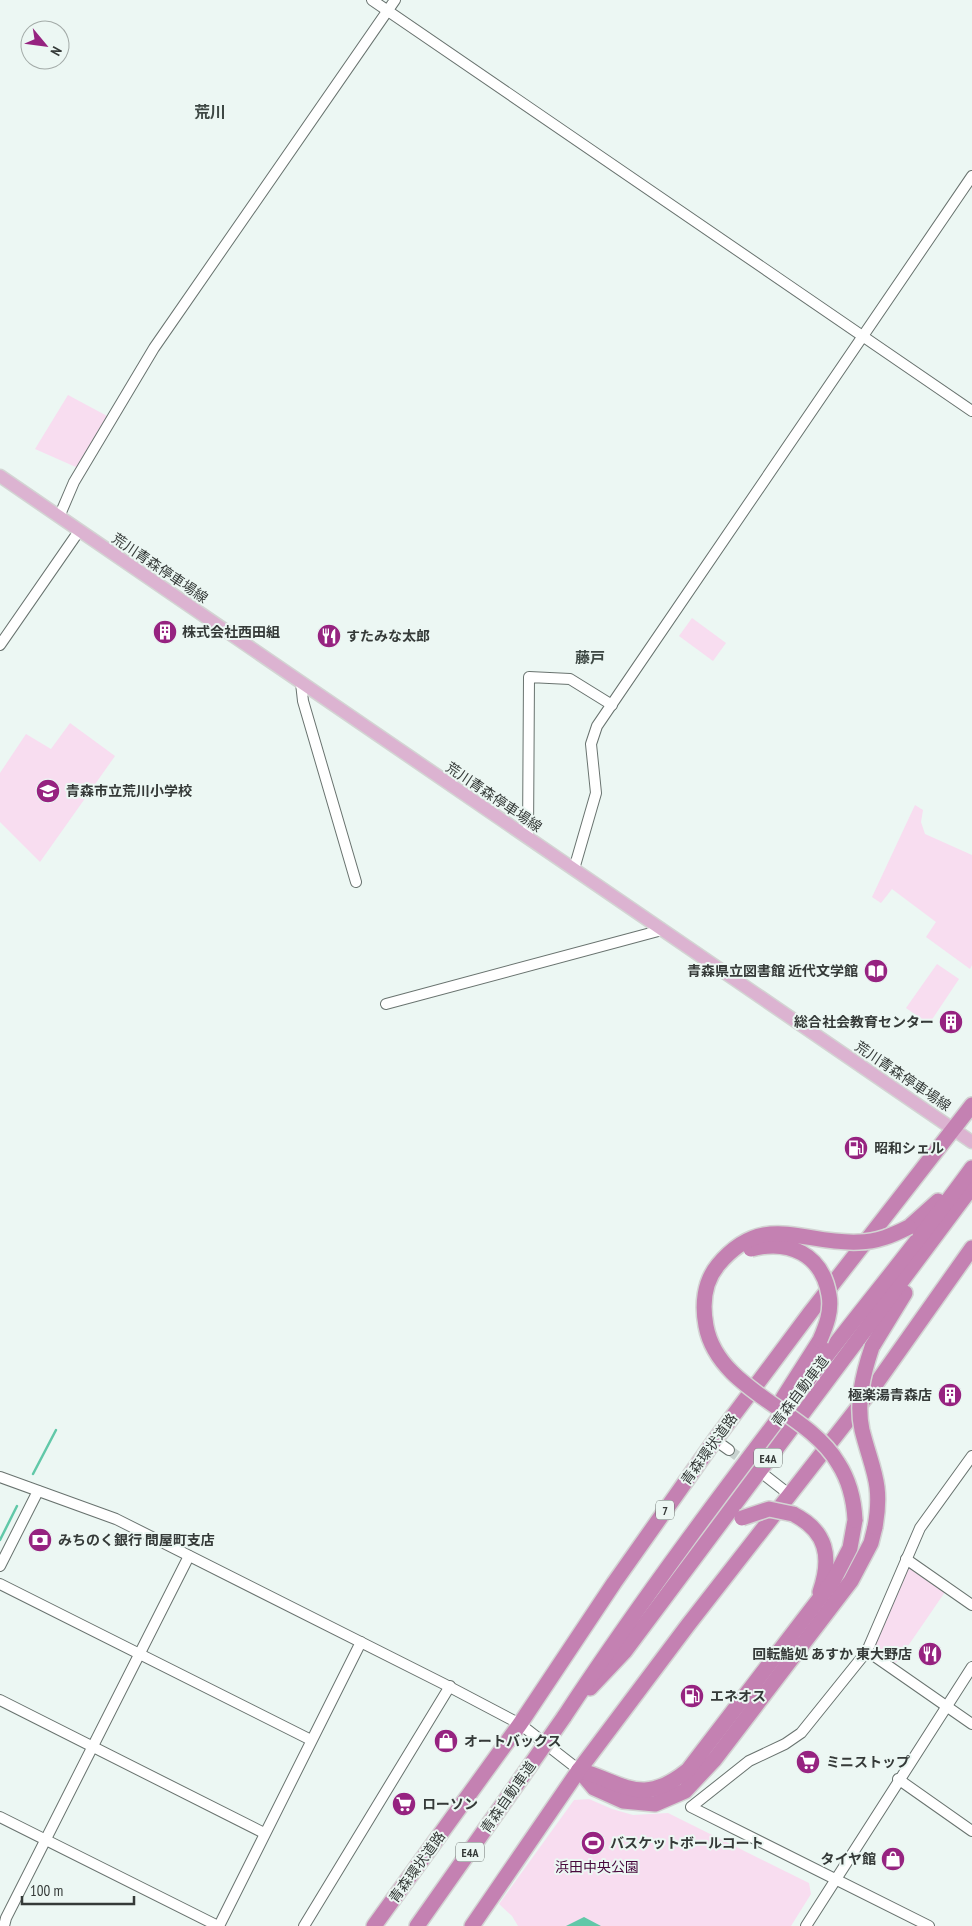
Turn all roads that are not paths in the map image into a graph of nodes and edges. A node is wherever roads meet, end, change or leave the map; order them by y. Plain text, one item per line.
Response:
1 (372, 0) edge
2 (395, 0) edge
3 (387, 10) junction
4 (972, 176) edge
5 (863, 336) junction
6 (972, 411) edge
7 (0, 476) edge
8 (59, 517) junction
9 (79, 532) junction
10 (0, 646) edge
11 (300, 683) junction
12 (612, 705) junction
13 (528, 838) junction
14 (574, 869) junction
15 (356, 882) dead end
16 (662, 930) junction
17 (386, 1004) dead end
18 (972, 1104) edge
19 (954, 1129) junction
20 (972, 1142) edge
21 (972, 1159) edge
22 (972, 1168) edge
23 (966, 1190) edge
24 (972, 1248) edge
25 (715, 1440) junction
26 (729, 1450) tunnel mouth
27 (972, 1456) edge
28 (968, 1471) edge
29 (0, 1477) edge
30 (767, 1478) tunnel mouth
31 (38, 1491) junction
32 (790, 1495) junction
33 (864, 1523) junction
34 (689, 1551) junction
35 (189, 1556) junction
36 (906, 1559) junction
37 (0, 1566) edge
38 (0, 1584) edge
39 (818, 1600) junction
40 (972, 1605) edge
41 (361, 1642) junction
42 (868, 1651) junction
43 (139, 1653) junction
44 (972, 1667) edge
45 (450, 1686) junction
46 (0, 1700) edge
47 (946, 1706) junction
48 (520, 1724) junction
49 (972, 1724) edge
50 (311, 1740) junction
51 (92, 1747) junction
52 (579, 1770) junction
53 (898, 1779) junction
54 (0, 1817) edge
55 (972, 1830) edge
56 (264, 1833) junction
57 (45, 1840) junction
58 (834, 1880) junction
59 (4, 1926) edge
60 (218, 1926) edge
61 (304, 1926) edge
62 (374, 1926) edge
63 (418, 1926) edge
64 (472, 1926) edge
65 (806, 1926) edge
66 (929, 1926) edge

1 - 3 street
2 - 3 street
3 - 5 street
3 - 8 street
4 - 5 street
5 - 6 street
5 - 12 street
7 - 8 main road, 荒川青森停車場線
8 - 9 main road, 荒川青森停車場線
9 - 10 street
9 - 11 main road, 荒川青森停車場線
11 - 13 main road, 荒川青森停車場線
11 - 15 street
12 - 13 street
12 - 14 street
13 - 14 main road, 荒川青森停車場線
14 - 16 main road, 荒川青森停車場線
16 - 17 street
16 - 19 main road, 荒川青森停車場線
18 - 19 highway, 青森環状道路 / 7
19 - 20 main road, 荒川青森停車場線
19 - 25 highway, 青森環状道路 / 7
21 - 23 highway
22 - 23 highway, 青森自動車道 / E4A
23 - 33 highway, bridge
23 - 33 highway, bridge
23 - 34 highway, 青森自動車道 / E4A
24 - 32 highway
25 - 26 street
25 - 48 highway, 青森環状道路 / 7
27 - 28 street
28 - 36 street
29 - 31 street
30 - 32 street
31 - 35 street
31 - 37 street
32 - 52 highway
33 - 34 highway, bridge
33 - 39 highway
33 - 52 highway
34 - 39 highway, bridge
34 - 63 highway, 青森自動車道 / E4A, bridge
35 - 41 street
35 - 43 street
36 - 40 street
36 - 42 street
38 - 43 street
39 - 52 highway
41 - 45 street
41 - 50 street
42 - 47 street
42 - 58 street
43 - 50 street
43 - 51 street
44 - 47 street
45 - 48 street
45 - 61 street
46 - 51 street
47 - 49 street
47 - 53 street
48 - 52 street
48 - 62 highway, 青森環状道路 / 7
50 - 56 street
51 - 56 street
51 - 57 street
52 - 64 highway
53 - 55 street
53 - 58 street
54 - 57 street
56 - 60 street
57 - 59 street
57 - 60 street
58 - 65 street
58 - 66 street

